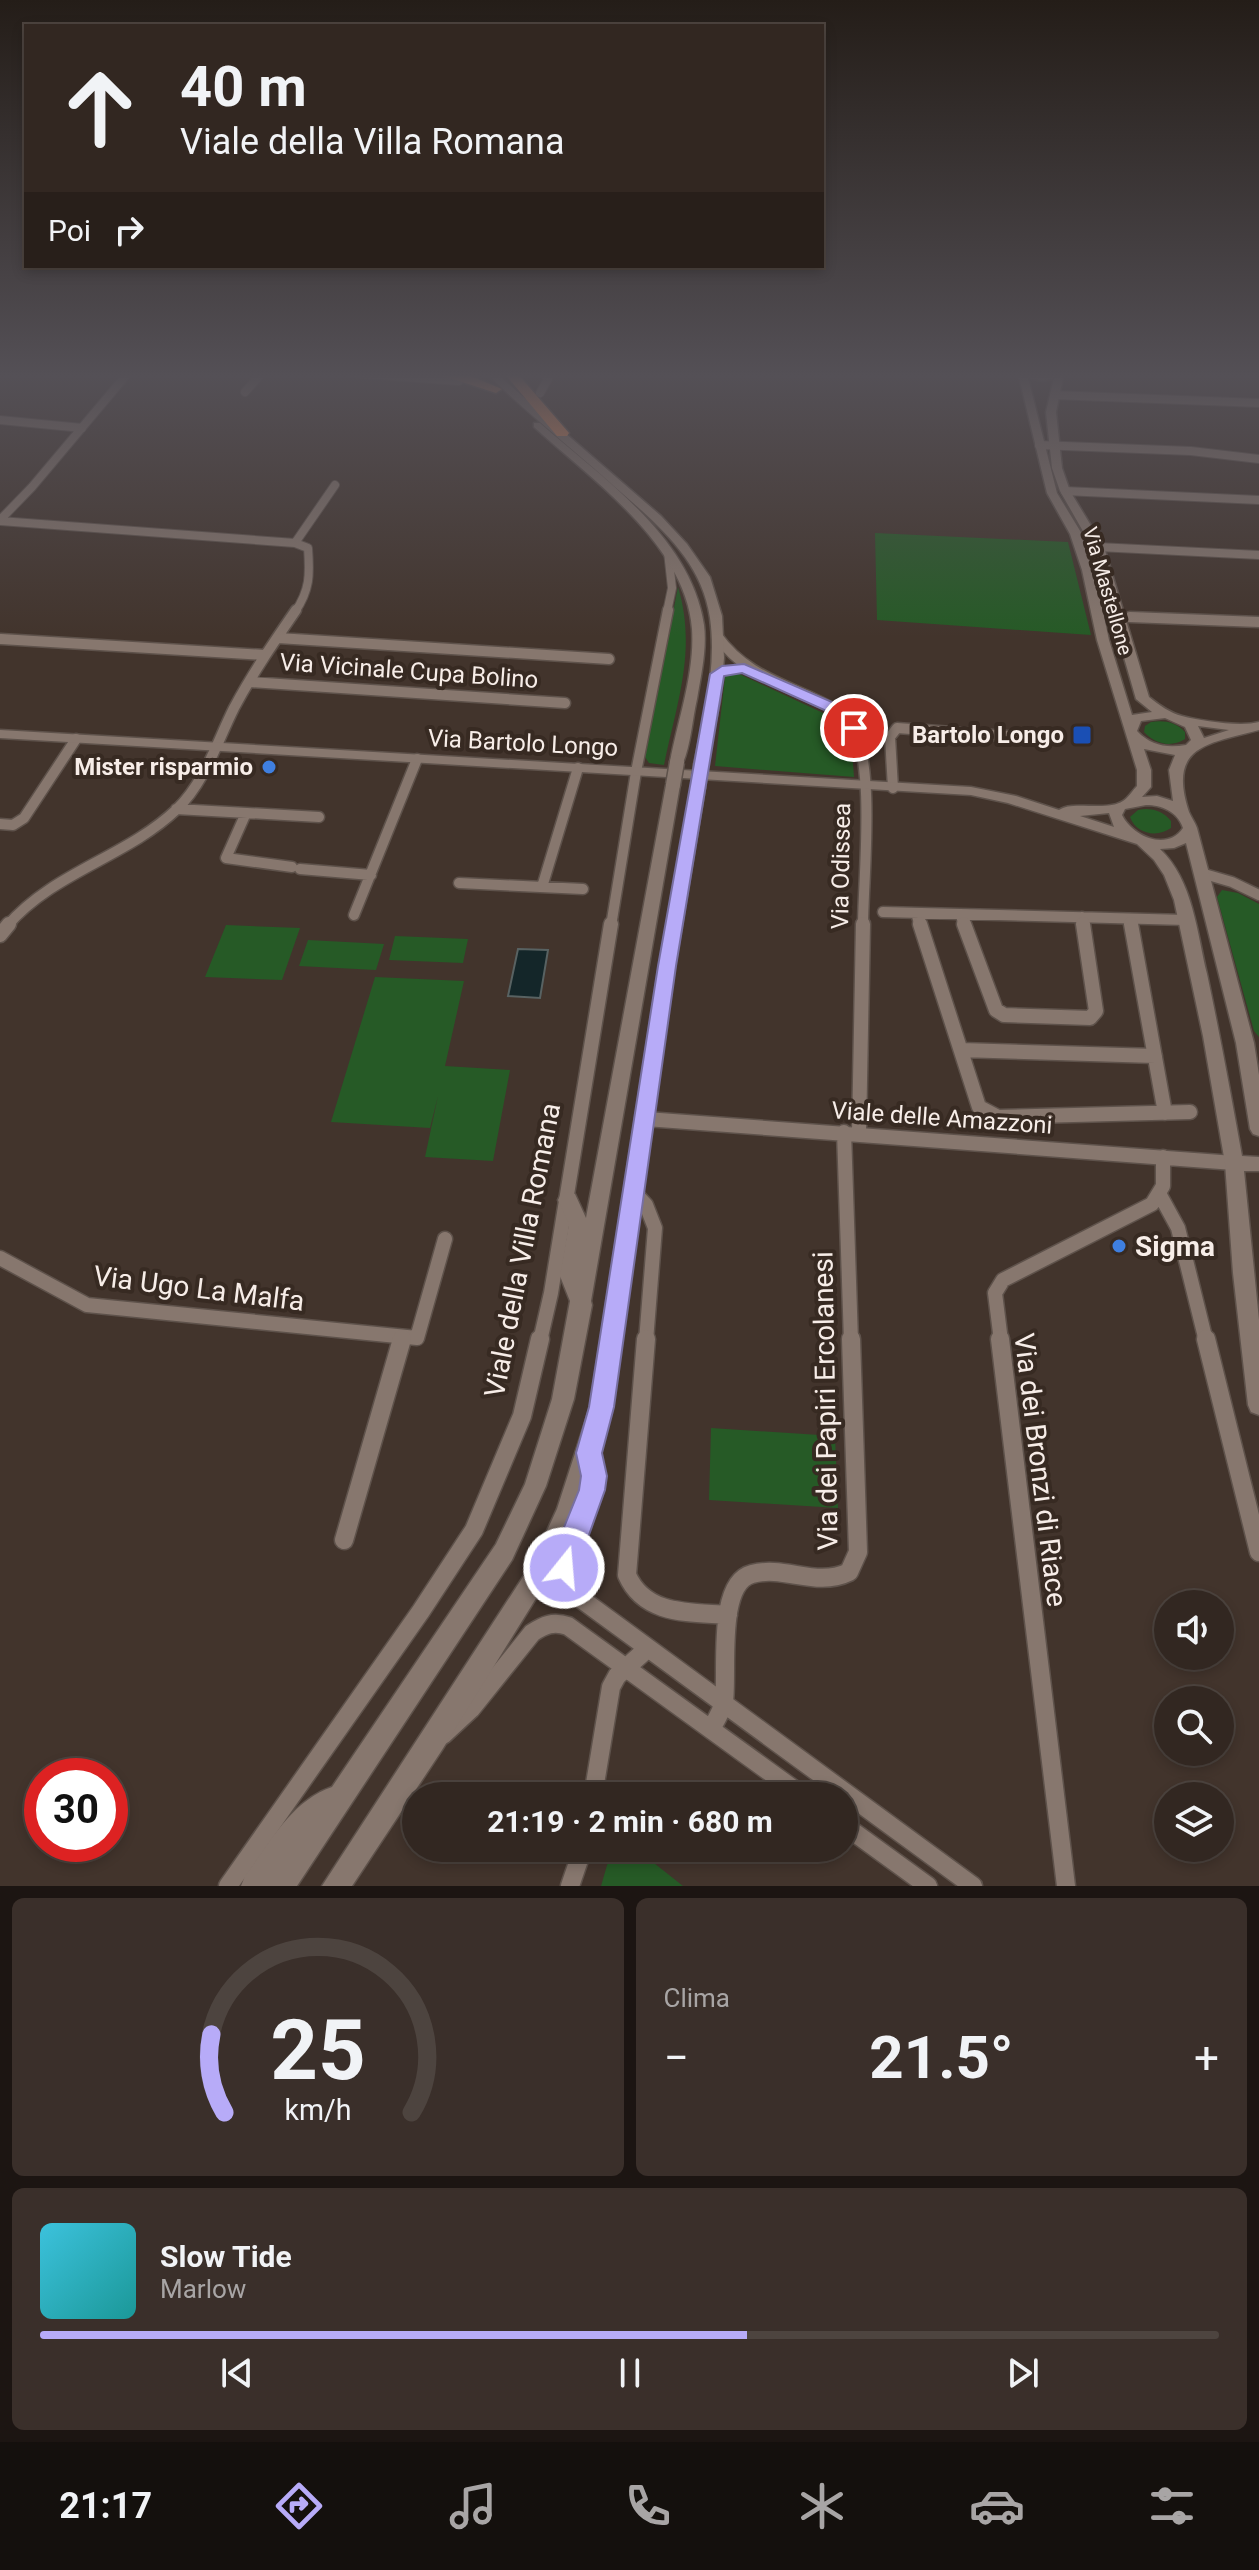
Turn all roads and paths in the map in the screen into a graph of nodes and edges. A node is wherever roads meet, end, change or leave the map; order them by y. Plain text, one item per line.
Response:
1 (53, 461) edge
2 (575, 461) edge
3 (593, 461) edge
4 (1043, 461) edge
5 (1058, 461) edge
6 (335, 485) dead end
7 (1065, 491) junction
8 (1259, 500) edge
9 (0, 520) edge
10 (295, 543) junction
11 (1098, 547) junction
12 (667, 549) junction
13 (1259, 555) edge
14 (1130, 617) dead end
15 (1259, 622) edge
16 (717, 635) junction
17 (279, 636) junction
18 (1, 639) edge
19 (265, 655) junction
20 (604, 657) dead end
21 (731, 670) junction
22 (250, 682) junction
23 (565, 703) dead end
24 (1166, 714) junction
25 (1183, 720) junction
26 (1254, 727) edge
27 (1132, 732) junction
28 (0, 734) edge
29 (76, 739) junction
30 (1049, 739) dead end
31 (217, 747) junction
32 (1191, 748) junction
33 (417, 759) junction
34 (578, 768) junction
35 (636, 772) junction
36 (865, 786) junction
37 (893, 788) junction
38 (1125, 804) junction
39 (1041, 808) junction
40 (176, 809) junction
41 (246, 813) junction
42 (319, 817) dead end
43 (1186, 821) junction
44 (0, 824) edge
45 (1142, 841) junction
46 (1201, 873) junction
47 (371, 875) junction
48 (459, 883) dead end
49 (542, 887) junction
50 (583, 889) dead end
51 (1259, 895) edge
52 (883, 912) dead end
53 (916, 913) junction
54 (960, 914) junction
55 (354, 915) dead end
56 (1082, 917) junction
57 (1130, 919) junction
58 (1186, 920) junction
59 (0, 935) edge
60 (1212, 1036) junction
61 (1252, 1045) edge
62 (961, 1050) junction
63 (1155, 1056) junction
64 (1256, 1093) edge
65 (1190, 1112) dead end
66 (1165, 1113) junction
67 (646, 1119) junction
68 (1259, 1129) edge
69 (851, 1133) junction
70 (1163, 1157) junction
71 (1234, 1163) junction
72 (1259, 1164) edge
73 (635, 1193) junction
74 (1160, 1195) junction
75 (568, 1200) junction
76 (445, 1239) dead end
77 (0, 1258) edge
78 (582, 1305) junction
79 (402, 1338) junction
80 (1259, 1405) edge
81 (589, 1453) junction
82 (344, 1540) dead end
83 (1259, 1552) edge
84 (728, 1615) junction
85 (647, 1649) junction
86 (627, 1667) junction
87 (724, 1705) junction
88 (711, 1729) junction
89 (433, 1741) junction
90 (595, 1782) edge
91 (784, 1782) edge
92 (343, 1796) junction
93 (858, 1835) edge
94 (578, 1862) edge
95 (228, 1886) edge
96 (255, 1886) edge
97 (281, 1886) edge
98 (336, 1886) edge
99 (570, 1886) edge
100 (928, 1886) edge
101 (973, 1886) edge
102 (1066, 1886) edge

1 - 9 street
2 - 12 street
3 - 16 street
4 - 27 street, Via Mastellone
5 - 7 street, Via Mastellone
6 - 10 street
7 - 8 street
7 - 11 street, Via Mastellone
9 - 10 street
10 - 17 street, Via Vicinale Cupa Bolino
11 - 13 street
11 - 24 street, Via Mastellone
12 - 35 street, Viale della Villa Romana
12 - 78 street, bridge
14 - 15 street
16 - 21 street
16 - 21 street, Via Odissea
17 - 19 street, Via Vicinale Cupa Bolino
17 - 20 street
18 - 19 street, Via Vicinale Cupa Bolino
19 - 22 street, Via Vicinale Cupa Bolino
21 - 36 street, Via Odissea
21 - 67 street, bridge
22 - 23 street, Via Vicinale Cupa Bolino
22 - 31 street, Via Vicinale Cupa Bolino
24 - 25 street
24 - 27 street
25 - 26 street
25 - 32 street
26 - 32 street
27 - 32 street
27 - 38 street
28 - 29 street, Via Bartolo Longo
29 - 31 street, Via Bartolo Longo
29 - 44 street
30 - 37 street
31 - 33 street, Via Bartolo Longo
31 - 40 street, Via Vicinale Cupa Bolino
32 - 43 street
33 - 34 street, Via Bartolo Longo
33 - 47 street
34 - 35 street, Via Bartolo Longo
34 - 49 street
35 - 36 street, Via Bartolo Longo
35 - 75 street, Viale della Villa Romana
36 - 37 street, Via Bartolo Longo
36 - 69 street, Via Odissea
37 - 39 street, Via Bartolo Longo
38 - 39 street, Via Bartolo Longo
38 - 43 street, Via Bartolo Longo
38 - 45 street
39 - 45 street, Via Bartolo Longo
40 - 41 street
40 - 59 street, Via Vicinale Cupa Bolino
41 - 42 street
41 - 47 street
43 - 45 street
43 - 46 street
45 - 58 street
46 - 51 street
46 - 61 street
47 - 55 street
48 - 49 street
49 - 50 street
52 - 53 street
53 - 54 street
53 - 62 street
54 - 56 street
54 - 56 street
56 - 57 street
57 - 58 street
57 - 63 street
58 - 60 street
60 - 61 street
60 - 71 street
61 - 64 street
62 - 63 street
62 - 66 street
63 - 66 street
64 - 68 street
65 - 66 street
67 - 69 street, Viale delle Amazzoni
67 - 73 street
69 - 70 street, Viale delle Amazzoni
69 - 84 street, Via dei Papiri Ercolanesi
70 - 71 street, Viale delle Amazzoni
70 - 74 street
71 - 72 street
71 - 80 street
73 - 81 street
73 - 84 street
74 - 83 street
74 - 102 street, Via dei Bronzi di Riace
75 - 78 street
75 - 95 street, Viale della Villa Romana
76 - 79 street
77 - 79 street, Via Ugo La Malfa
78 - 92 street
79 - 82 street
81 - 85 street
81 - 89 street
84 - 87 street, Via dei Papiri Ercolanesi
85 - 86 street
85 - 87 street
86 - 88 street
86 - 89 street
86 - 90 street
87 - 88 street
87 - 101 street
88 - 91 street
89 - 98 street
92 - 96 street
92 - 97 street
93 - 100 street
94 - 99 street

